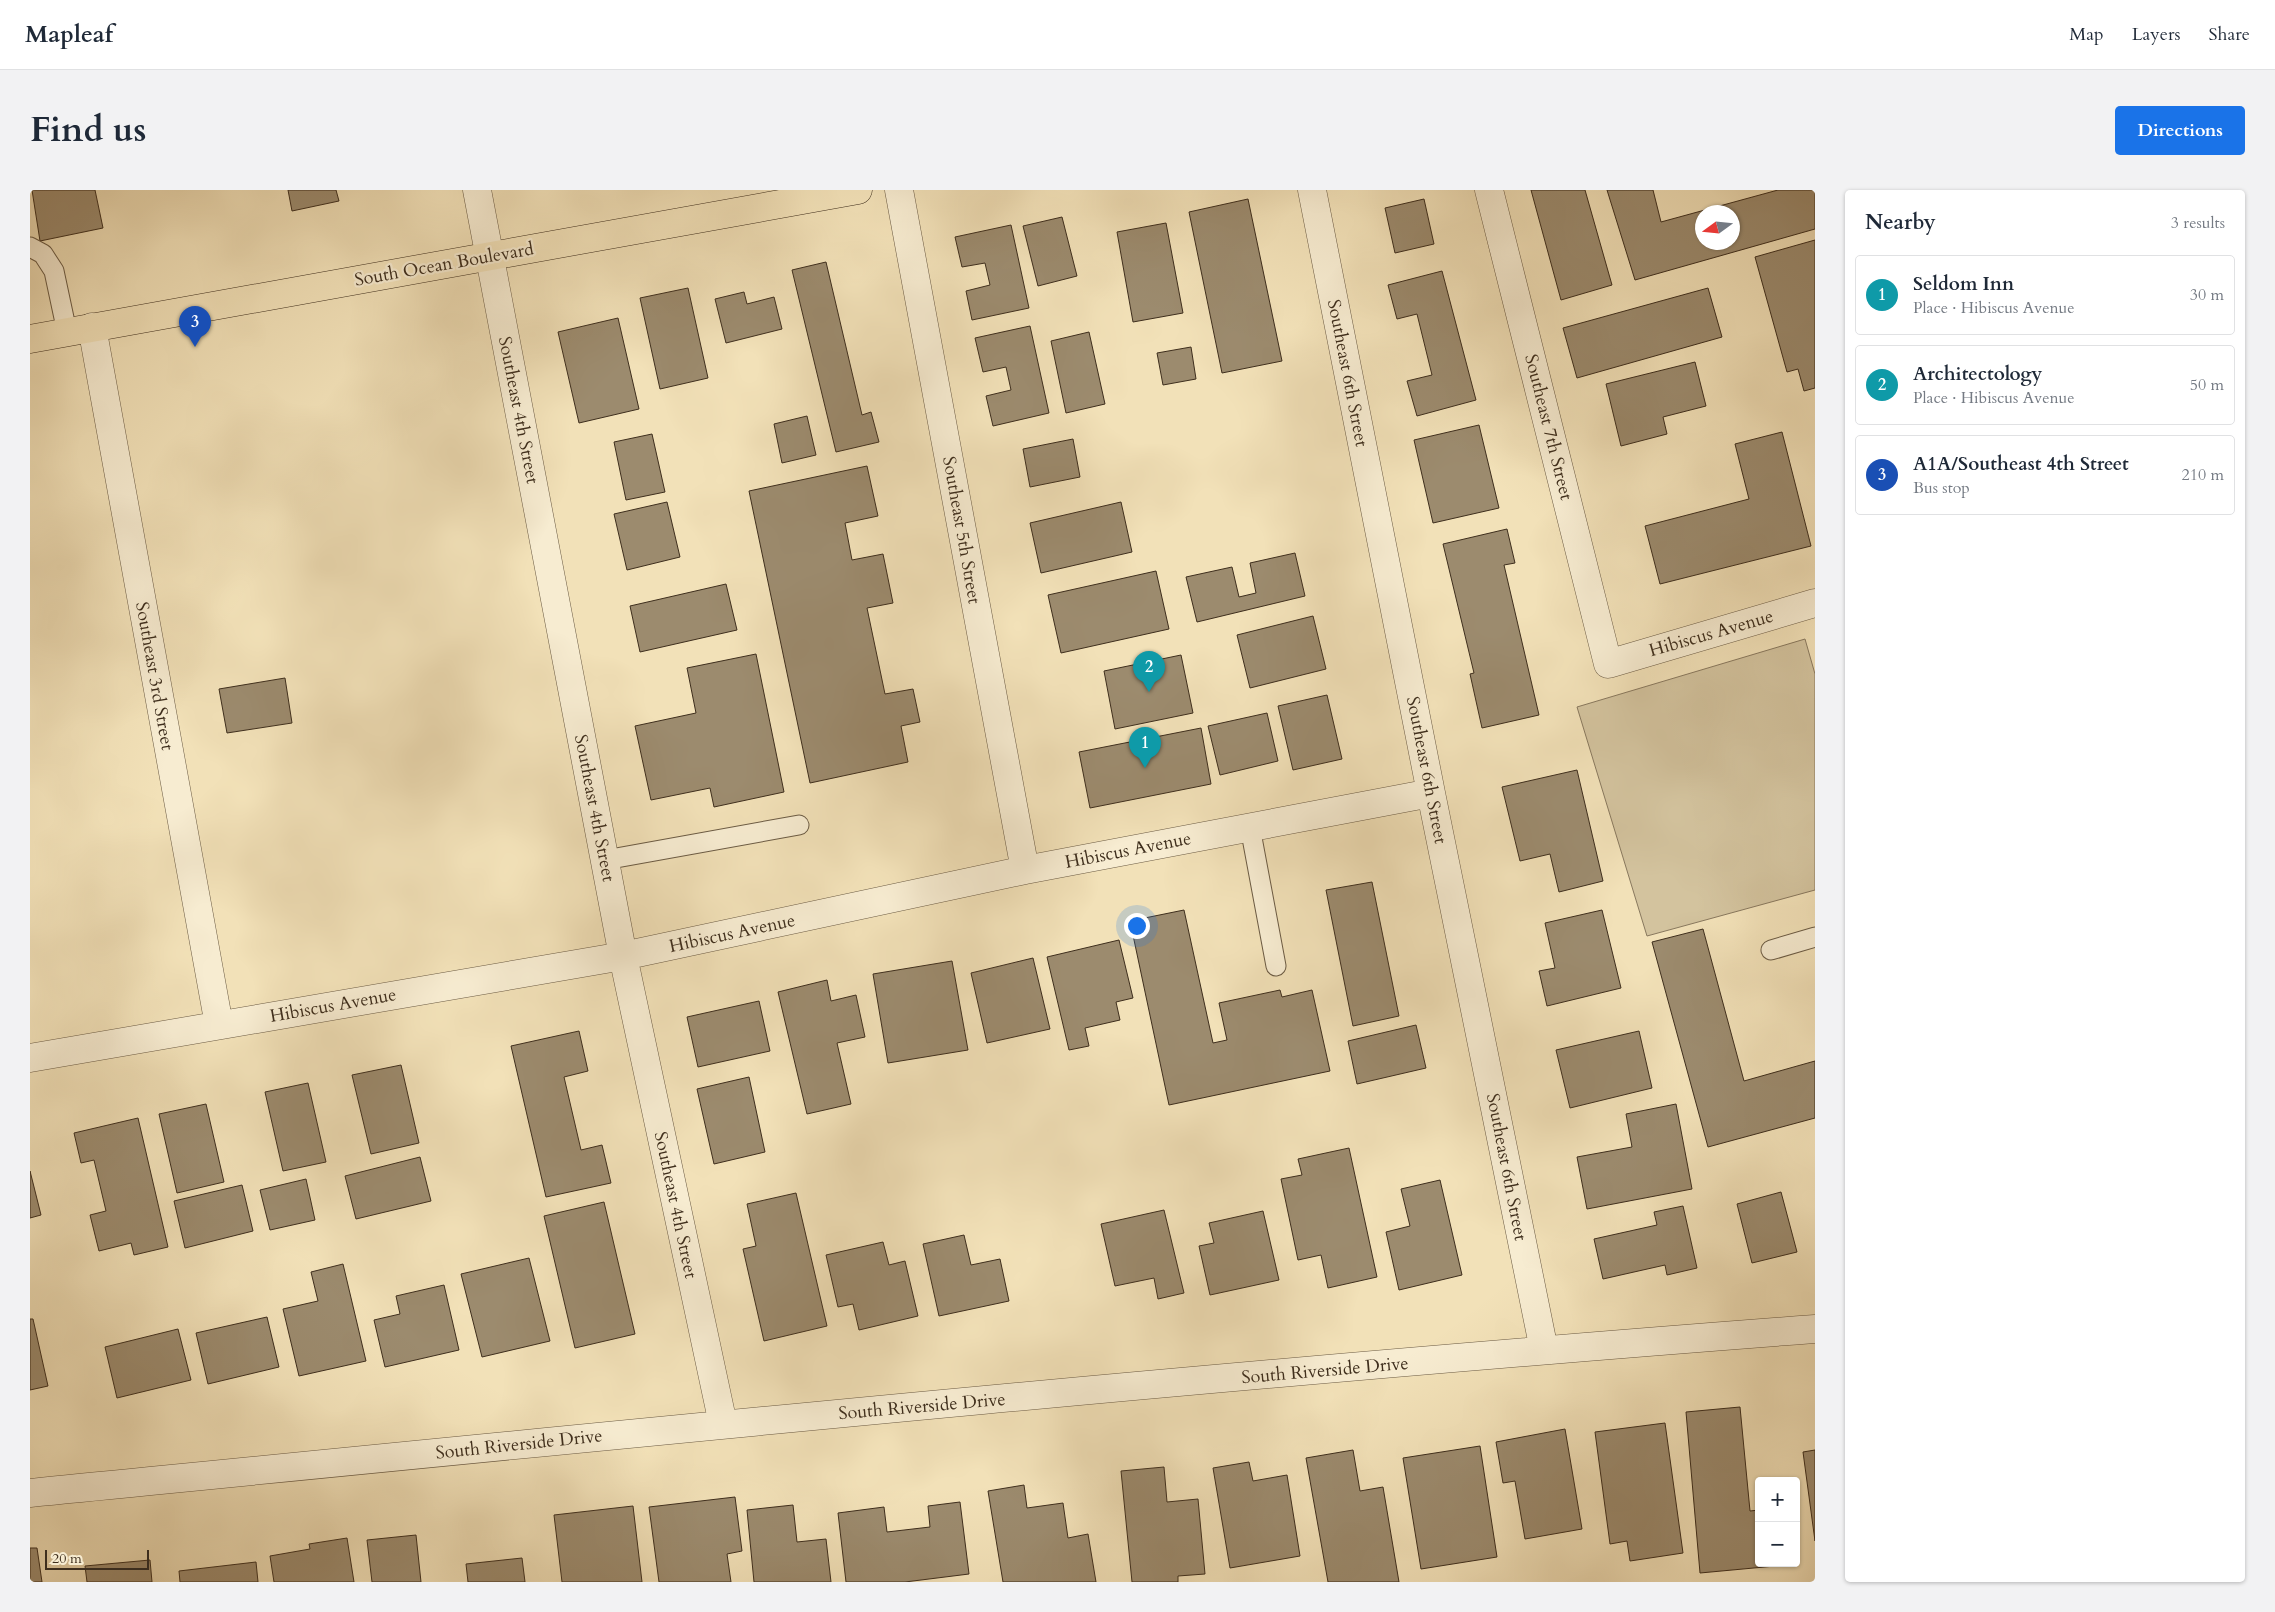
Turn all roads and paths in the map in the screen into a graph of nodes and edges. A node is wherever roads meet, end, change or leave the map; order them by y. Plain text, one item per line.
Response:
1 (477, 190) edge
2 (858, 190) edge
3 (899, 190) edge
4 (1312, 190) edge
5 (1489, 190) edge
6 (812, 194) edge
7 (30, 246) edge
8 (490, 255) junction
9 (79, 330) junction
10 (30, 339) edge
11 (1815, 603) edge
12 (1608, 664) joint
13 (1431, 793) junction
14 (799, 825) dead end
15 (1250, 827) junction
16 (605, 860) junction
17 (1025, 870) junction
18 (1815, 937) edge
19 (1771, 950) dead end
20 (623, 956) junction
21 (1276, 966) dead end
22 (219, 1025) junction
23 (30, 1058) edge
24 (1815, 1329) edge
25 (1544, 1350) junction
26 (723, 1424) junction
27 (30, 1493) edge

1 - 8 street, Southeast 4th Street
2 - 6 main road, South Ocean Boulevard
3 - 17 street, Southeast 5th Street
4 - 13 street, Southeast 6th Street
5 - 12 street, Southeast 7th Street
6 - 8 main road, South Ocean Boulevard
7 - 9 lane
8 - 9 main road, South Ocean Boulevard
8 - 16 street, Southeast 4th Street
9 - 10 main road, South Ocean Boulevard
9 - 22 street, Southeast 3rd Street
11 - 12 street, Hibiscus Avenue
13 - 15 street, Hibiscus Avenue
13 - 25 street, Southeast 6th Street
14 - 16 lane
15 - 17 street, Hibiscus Avenue
15 - 21 lane
16 - 20 street, Southeast 4th Street
17 - 20 street, Hibiscus Avenue
18 - 19 lane
20 - 22 street, Hibiscus Avenue
20 - 26 street, Southeast 4th Street
22 - 23 street, Hibiscus Avenue
24 - 25 street, South Riverside Drive
25 - 26 street, South Riverside Drive
26 - 27 street, South Riverside Drive

